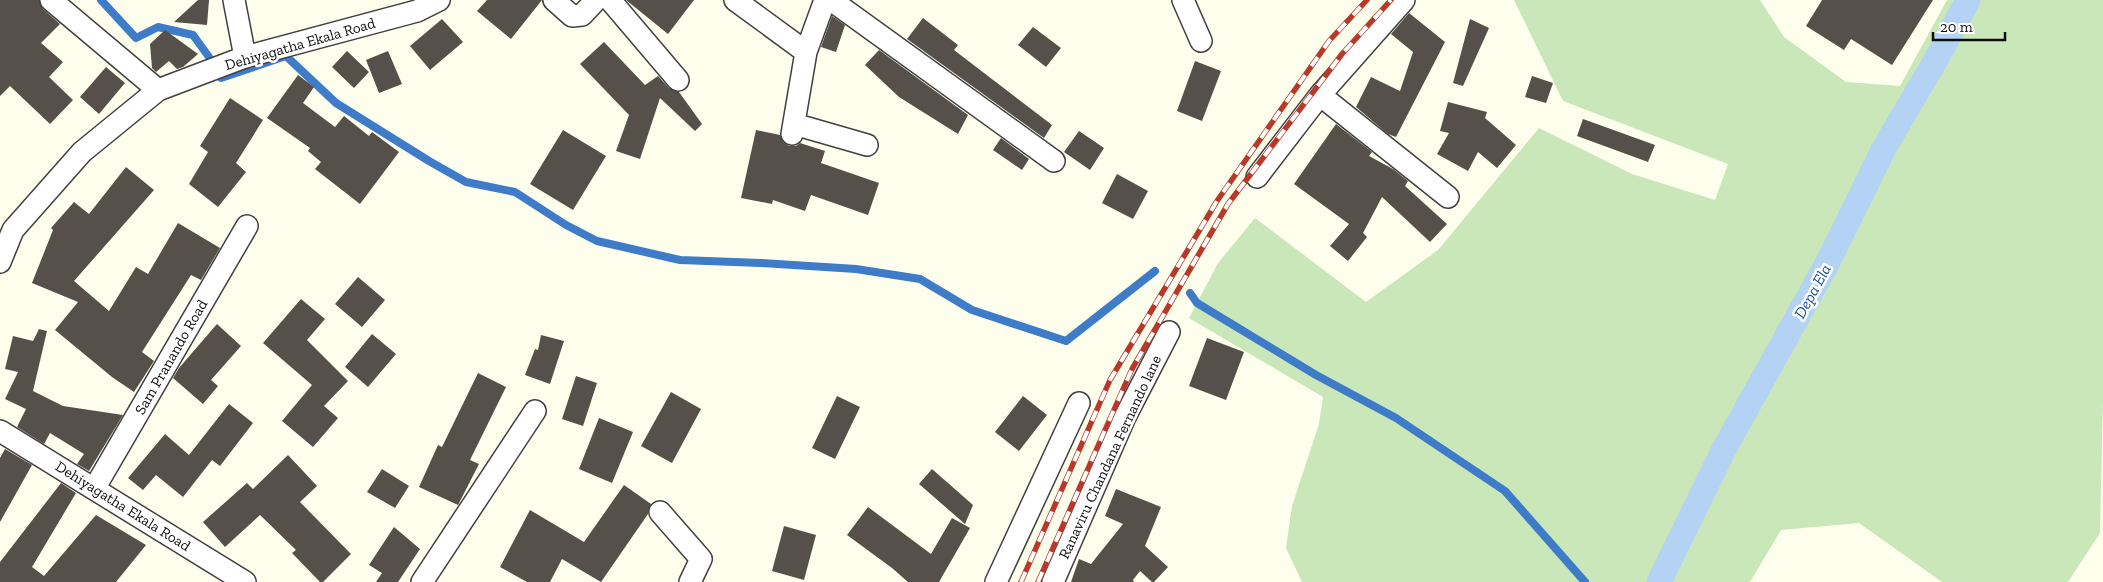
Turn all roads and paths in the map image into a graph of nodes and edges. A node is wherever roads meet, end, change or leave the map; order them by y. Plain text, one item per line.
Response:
1 (51, 0) edge
2 (234, 0) edge
3 (439, 0) edge
4 (554, 0) edge
5 (596, 0) edge
6 (610, 0) edge
7 (735, 0) edge
8 (825, 0) edge
9 (831, 0) edge
10 (1183, 0) edge
11 (1404, 0) edge
12 (413, 5) edge
13 (1202, 42) dead end
14 (806, 52) junction
15 (245, 57) junction
16 (678, 80) dead end
17 (158, 90) junction
18 (1320, 95) junction
19 (867, 145) dead end
20 (1054, 161) dead end
21 (1256, 177) dead end
22 (1448, 197) dead end
23 (248, 226) dead end
24 (0, 262) edge
25 (1169, 332) dead end
26 (1079, 403) dead end
27 (535, 411) dead end
28 (0, 431) edge
29 (94, 488) junction
30 (660, 512) dead end
31 (245, 582) edge
32 (422, 582) edge
33 (690, 582) edge
34 (996, 582) edge
35 (1053, 582) edge

1 - 17 street
2 - 15 street
3 - 12 street, Dehiyagatha Ekala Road
4 - 5 street
6 - 16 street
7 - 14 street
8 - 14 street
9 - 20 street
10 - 13 street
11 - 18 street
12 - 15 street, Dehiyagatha Ekala Road
14 - 19 street
15 - 17 street, Dehiyagatha Ekala Road
17 - 24 street, Dehiyagatha Ekala Road
18 - 21 street
18 - 22 street
23 - 29 street, Sam Pranando Road
25 - 35 street, Ranaviru Chandana Fernando lane
26 - 34 street
27 - 32 street
28 - 29 street, Dehiyagatha Ekala Road
29 - 31 street, Dehiyagatha Ekala Road
30 - 33 street

